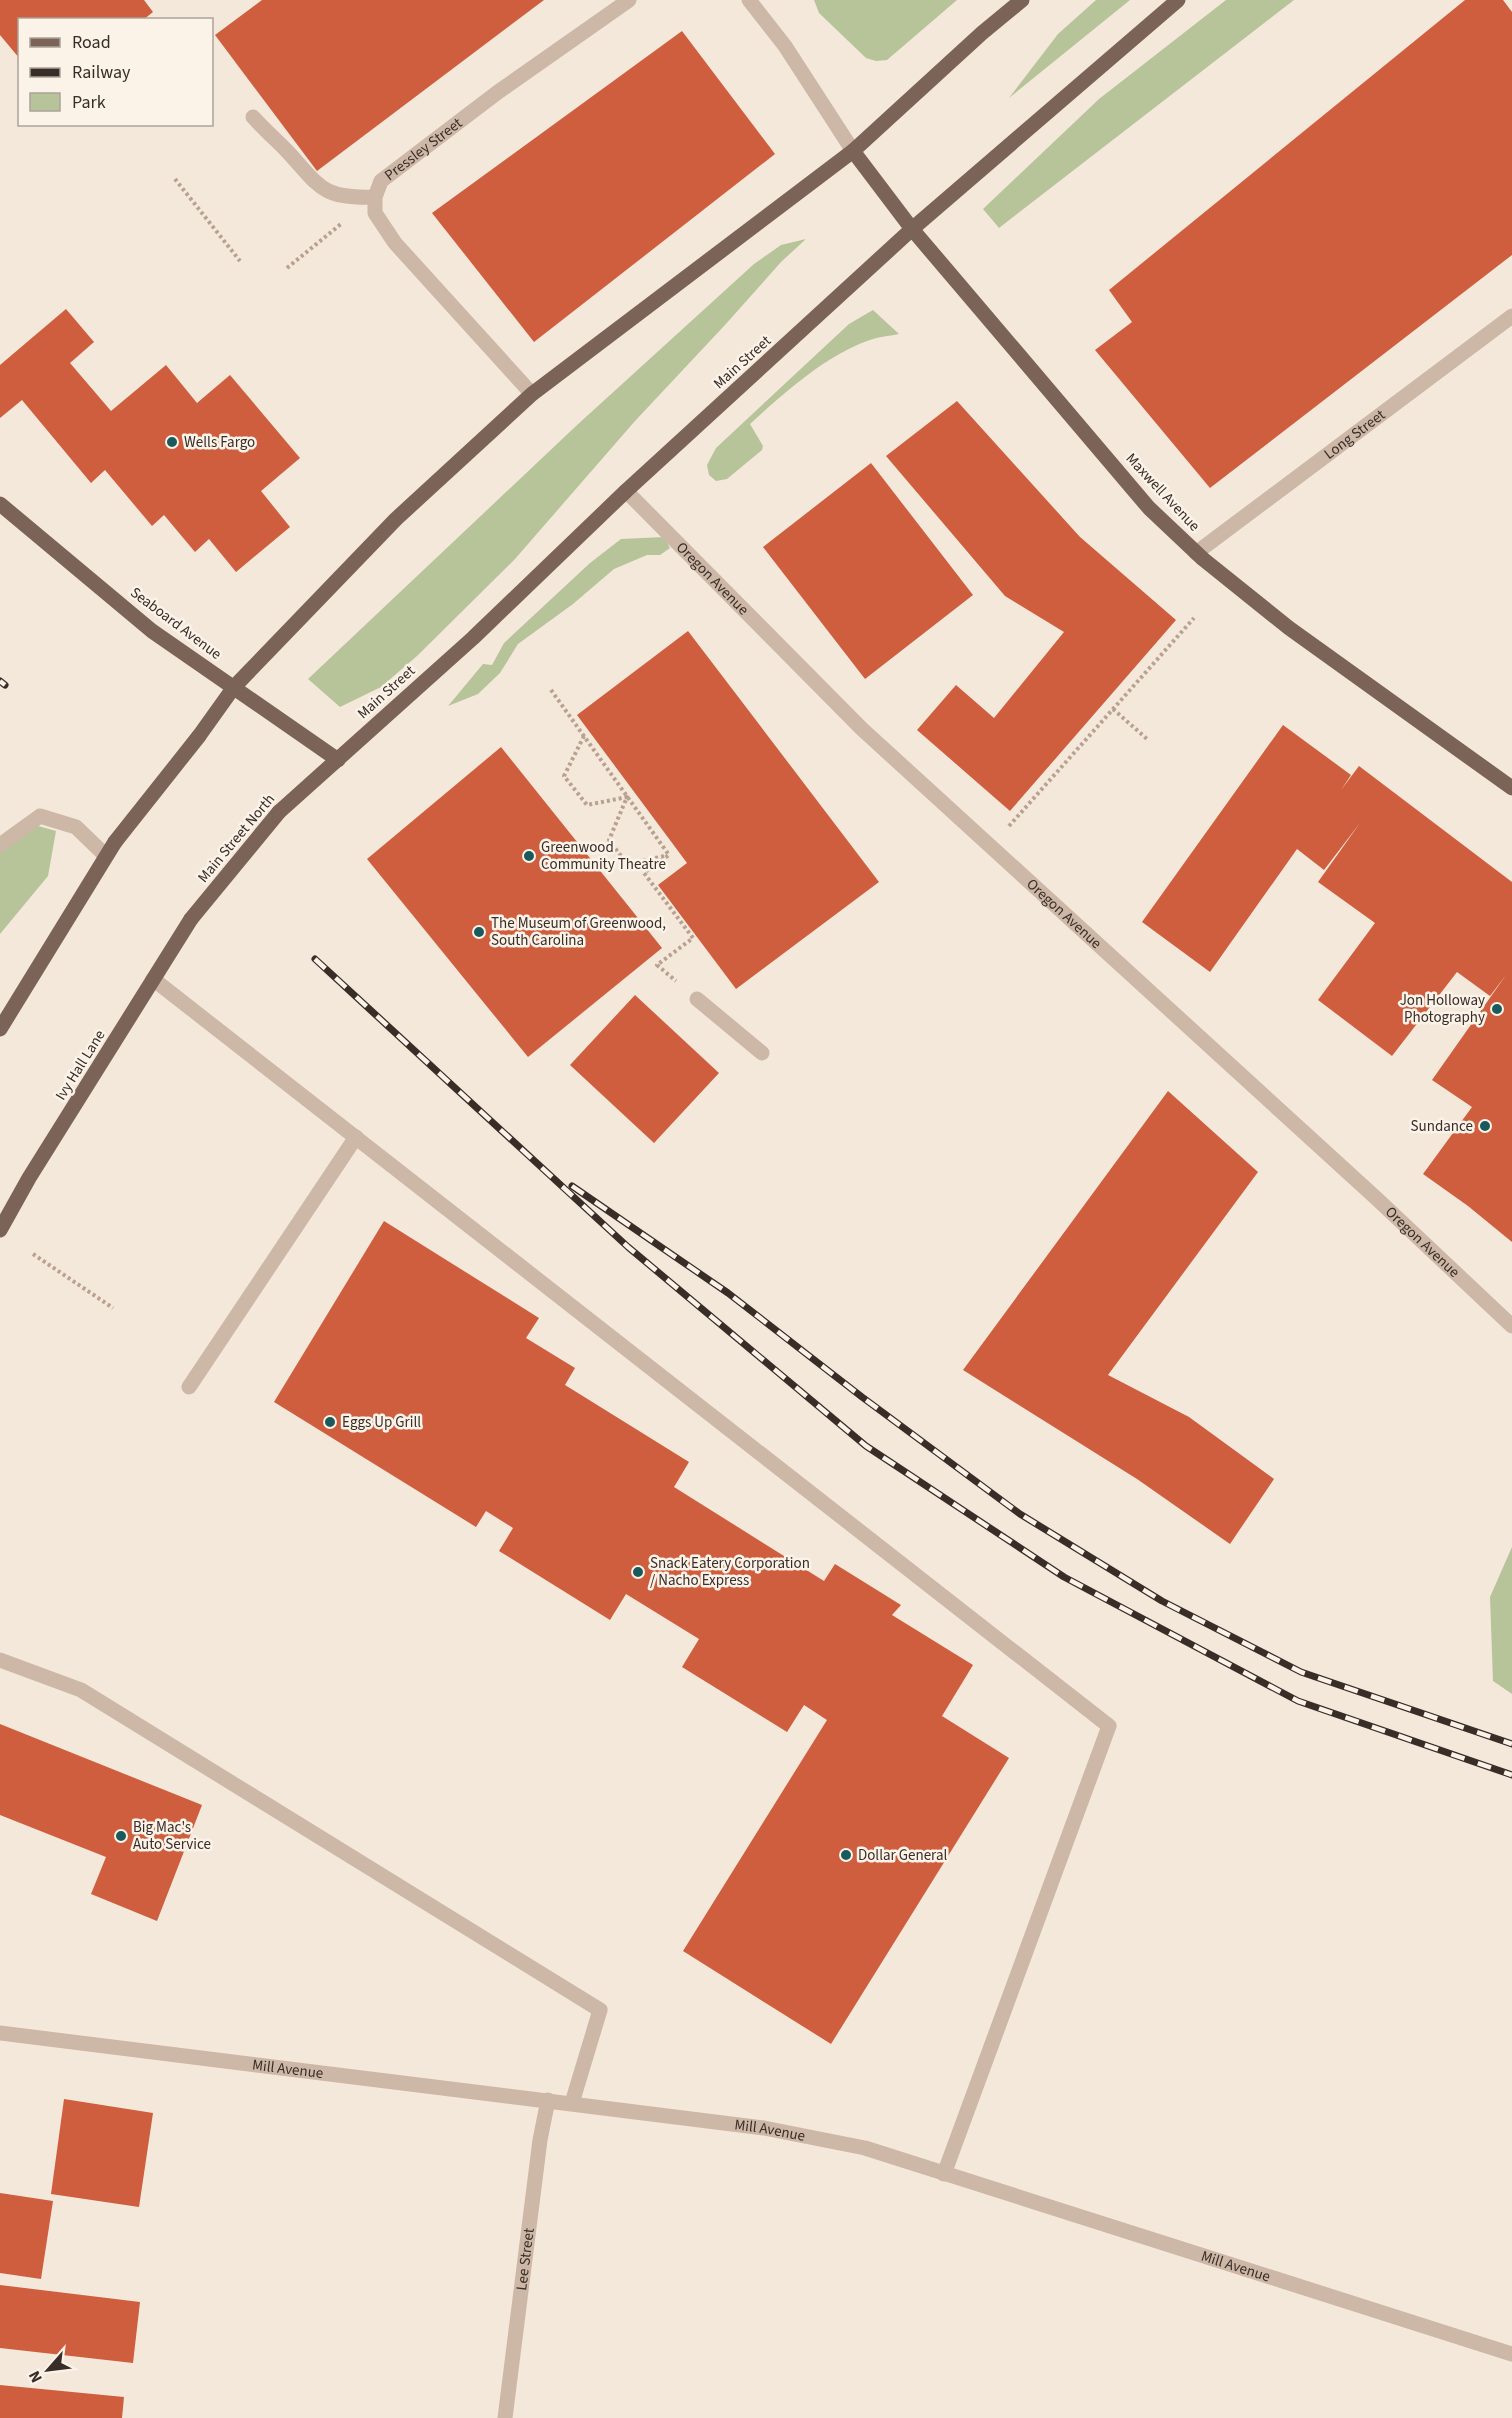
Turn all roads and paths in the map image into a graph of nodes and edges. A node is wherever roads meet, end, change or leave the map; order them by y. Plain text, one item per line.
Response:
1 (628, 0) edge
2 (749, 0) edge
3 (1022, 0) edge
4 (1178, 0) edge
5 (253, 117) dead end
6 (852, 151) junction
7 (175, 179) dead end
8 (375, 197) junction
9 (912, 229) junction
10 (240, 261) dead end
11 (287, 268) dead end
12 (1512, 316) edge
13 (532, 394) junction
14 (626, 491) junction
15 (0, 504) edge
16 (1196, 553) junction
17 (1194, 618) dead end
18 (234, 687) junction
19 (551, 690) dead end
20 (1113, 709) junction
21 (584, 736) junction
22 (1147, 739) dead end
23 (338, 760) junction
24 (1512, 788) edge
25 (627, 797) junction
26 (0, 845) edge
27 (990, 847) junction
28 (669, 855) junction
29 (106, 856) junction
30 (191, 919) joint
31 (657, 965) dead end
32 (153, 979) junction
33 (697, 999) dead end
34 (0, 1029) edge
35 (762, 1053) dead end
36 (356, 1137) junction
37 (0, 1230) edge
38 (33, 1254) dead end
39 (113, 1308) dead end
40 (1512, 1326) edge
41 (189, 1387) dead end
42 (0, 1660) edge
43 (0, 2032) edge
44 (548, 2100) junction
45 (572, 2103) junction
46 (944, 2174) junction
47 (1512, 2354) edge
48 (505, 2418) edge

1 - 8 street, Pressley Street
2 - 6 street
3 - 6 main road
4 - 9 main road, Main Street
5 - 8 street
6 - 9 main road, Maxwell Avenue
6 - 13 main road
7 - 10 path
8 - 11 path
8 - 13 street, Pressley Street
9 - 14 main road, Main Street
9 - 16 main road, Maxwell Avenue
12 - 16 street, Long Street
13 - 18 main road
14 - 23 main road, Main Street
14 - 27 street, Oregon Avenue
15 - 18 main road, Seaboard Avenue
16 - 24 main road, Maxwell Avenue
17 - 20 path
18 - 23 main road, Seaboard Avenue
18 - 29 main road, bridge
19 - 21 path
20 - 22 path
20 - 27 path
21 - 25 path
21 - 25 path
23 - 30 main road, Main Street North, bridge
25 - 28 path
25 - 28 path
26 - 29 street
27 - 40 street, Oregon Avenue
28 - 31 path
29 - 34 main road
30 - 32 main road, Ivy Hall Lane
32 - 36 street
32 - 37 main road, Ivy Hall Lane
33 - 35 street
36 - 41 street
36 - 46 street
38 - 39 path
42 - 45 street
43 - 44 street, Mill Avenue
44 - 45 street, Mill Avenue
44 - 48 street, Lee Street
45 - 46 street, Mill Avenue
46 - 47 street, Mill Avenue

